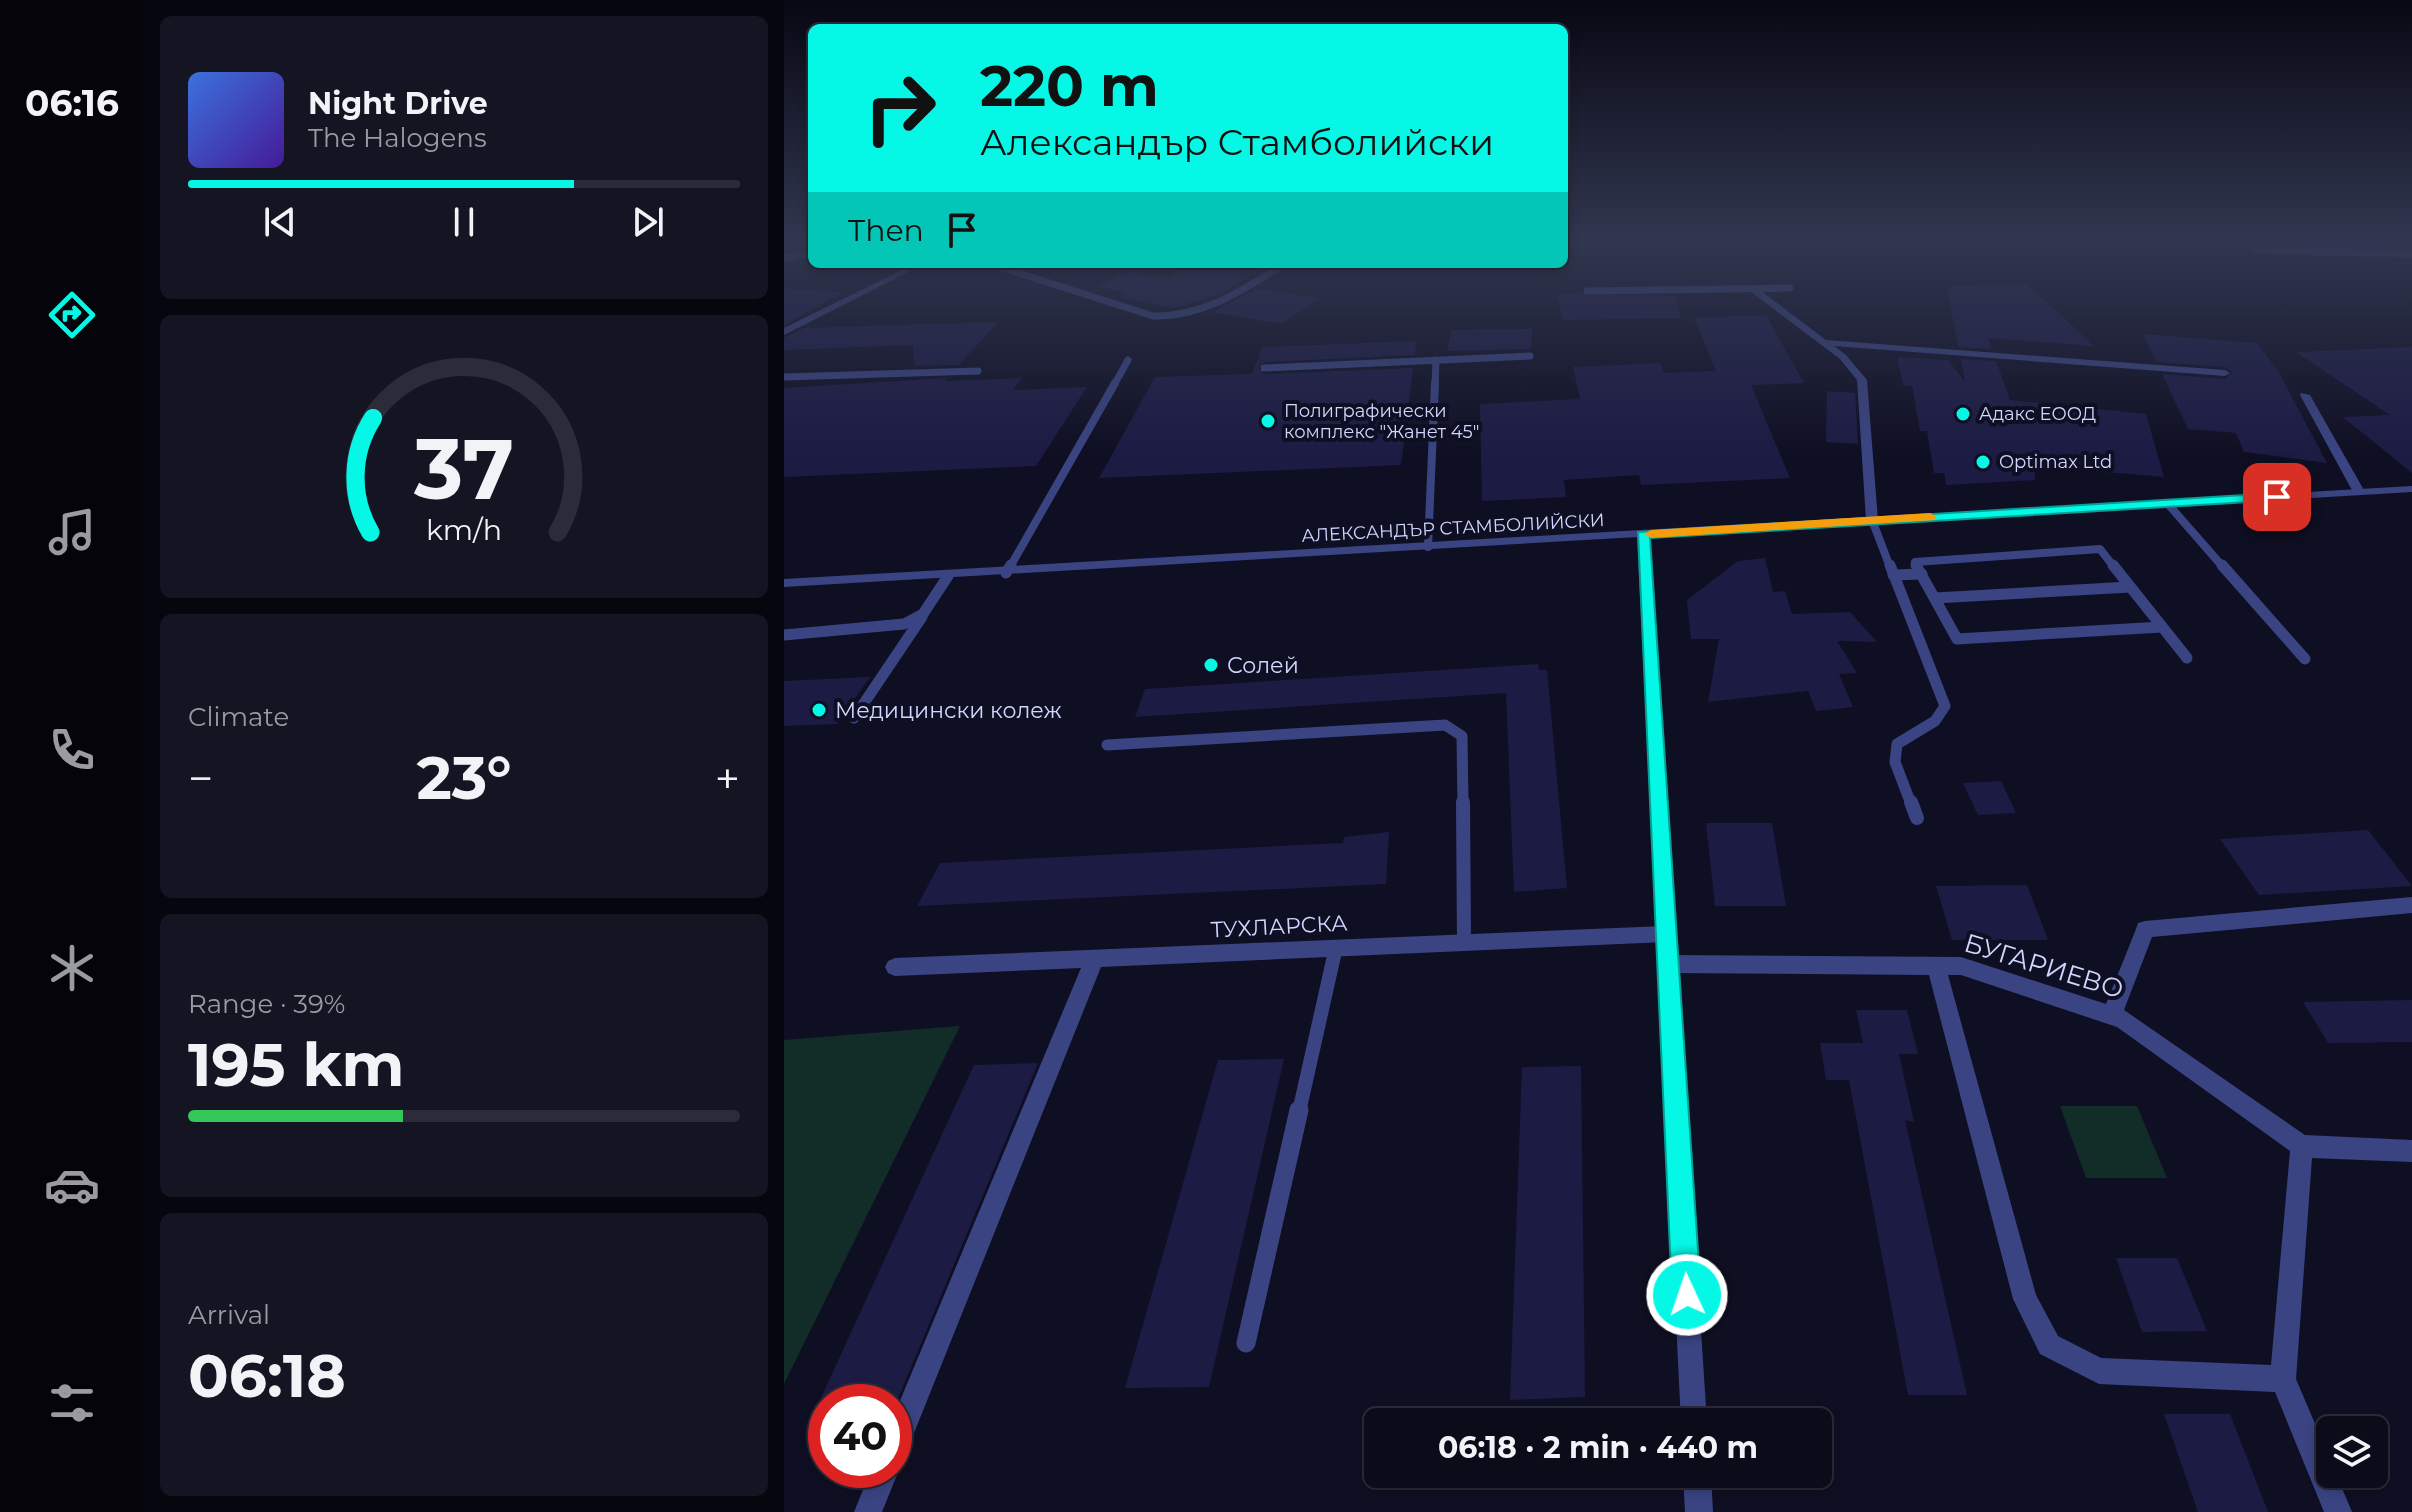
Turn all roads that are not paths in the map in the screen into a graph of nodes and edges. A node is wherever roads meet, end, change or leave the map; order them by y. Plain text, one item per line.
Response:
1 (821, 314) edge
2 (1145, 314) edge
3 (1192, 314) edge
4 (1785, 314) edge
5 (784, 332) edge
6 (1822, 342) junction
7 (1530, 356) dead end
8 (1128, 360) dead end
9 (1436, 360) junction
10 (1264, 368) dead end
11 (978, 371) dead end
12 (2225, 373) dead end
13 (784, 377) edge
14 (2305, 395) dead end
15 (2412, 489) edge
16 (2359, 492) junction
17 (2168, 504) junction
18 (1872, 520) junction
19 (1643, 535) junction
20 (1428, 547) junction
21 (1006, 573) junction
22 (1922, 574) junction
23 (1893, 575) junction
24 (948, 576) junction
25 (784, 583) edge
26 (2130, 587) junction
27 (1935, 598) junction
28 (923, 614) junction
29 (2162, 627) junction
30 (784, 635) edge
31 (2187, 658) dead end
32 (2305, 659) dead end
33 (854, 718) dead end
34 (1107, 745) dead end
35 (1917, 818) dead end
36 (2412, 905) edge
37 (1665, 934) junction
38 (1464, 943) junction
39 (1336, 947) junction
40 (1094, 959) junction
41 (1667, 964) junction
42 (1936, 965) junction
43 (895, 967) dead end
44 (2112, 1014) junction
45 (2302, 1146) junction
46 (2412, 1151) edge
47 (1246, 1343) dead end
48 (2283, 1379) junction
49 (912, 1404) edge
50 (1693, 1408) edge
51 (878, 1488) edge
52 (1698, 1488) edge
53 (868, 1512) edge
54 (1699, 1512) edge
55 (2338, 1512) edge

1 - 5 street
2 - 3 lane
4 - 6 street
6 - 12 street
6 - 18 street
7 - 9 lane
8 - 21 lane
9 - 10 lane
9 - 20 lane
11 - 13 lane
14 - 16 street
15 - 16 street, АЛЕКСАНДЪР СТАМБОЛИЙСКИ
16 - 17 street, АЛЕКСАНДЪР СТАМБОЛИЙСКИ
17 - 18 street, АЛЕКСАНДЪР СТАМБОЛИЙСКИ
17 - 32 lane
18 - 19 street, АЛЕКСАНДЪР СТАМБОЛИЙСКИ
18 - 23 lane
19 - 20 street, АЛЕКСАНДЪР СТАМБОЛИЙСКИ
19 - 37 street
20 - 21 street, АЛЕКСАНДЪР СТАМБОЛИЙСКИ
21 - 24 street, АЛЕКСАНДЪР СТАМБОЛИЙСКИ
22 - 23 lane
22 - 26 lane
22 - 27 lane
23 - 35 lane
24 - 25 street, АЛЕКСАНДЪР СТАМБОЛИЙСКИ
24 - 28 lane
26 - 27 lane
26 - 29 lane
27 - 29 lane
28 - 30 lane
28 - 33 lane
29 - 31 lane
34 - 38 lane
36 - 44 street
37 - 38 street, ТУХЛАРСКА
37 - 41 street
38 - 39 street, ТУХЛАРСКА
39 - 40 street, ТУХЛАРСКА
39 - 47 lane
40 - 43 street, ТУХЛАРСКА
40 - 49 street
41 - 42 street, БУГАРИЕВО
41 - 50 street
42 - 44 street, БУГАРИЕВО
42 - 48 street
44 - 45 street, БУГАРИЕВО
45 - 46 street
45 - 48 street
48 - 55 street
51 - 53 street
52 - 54 street

